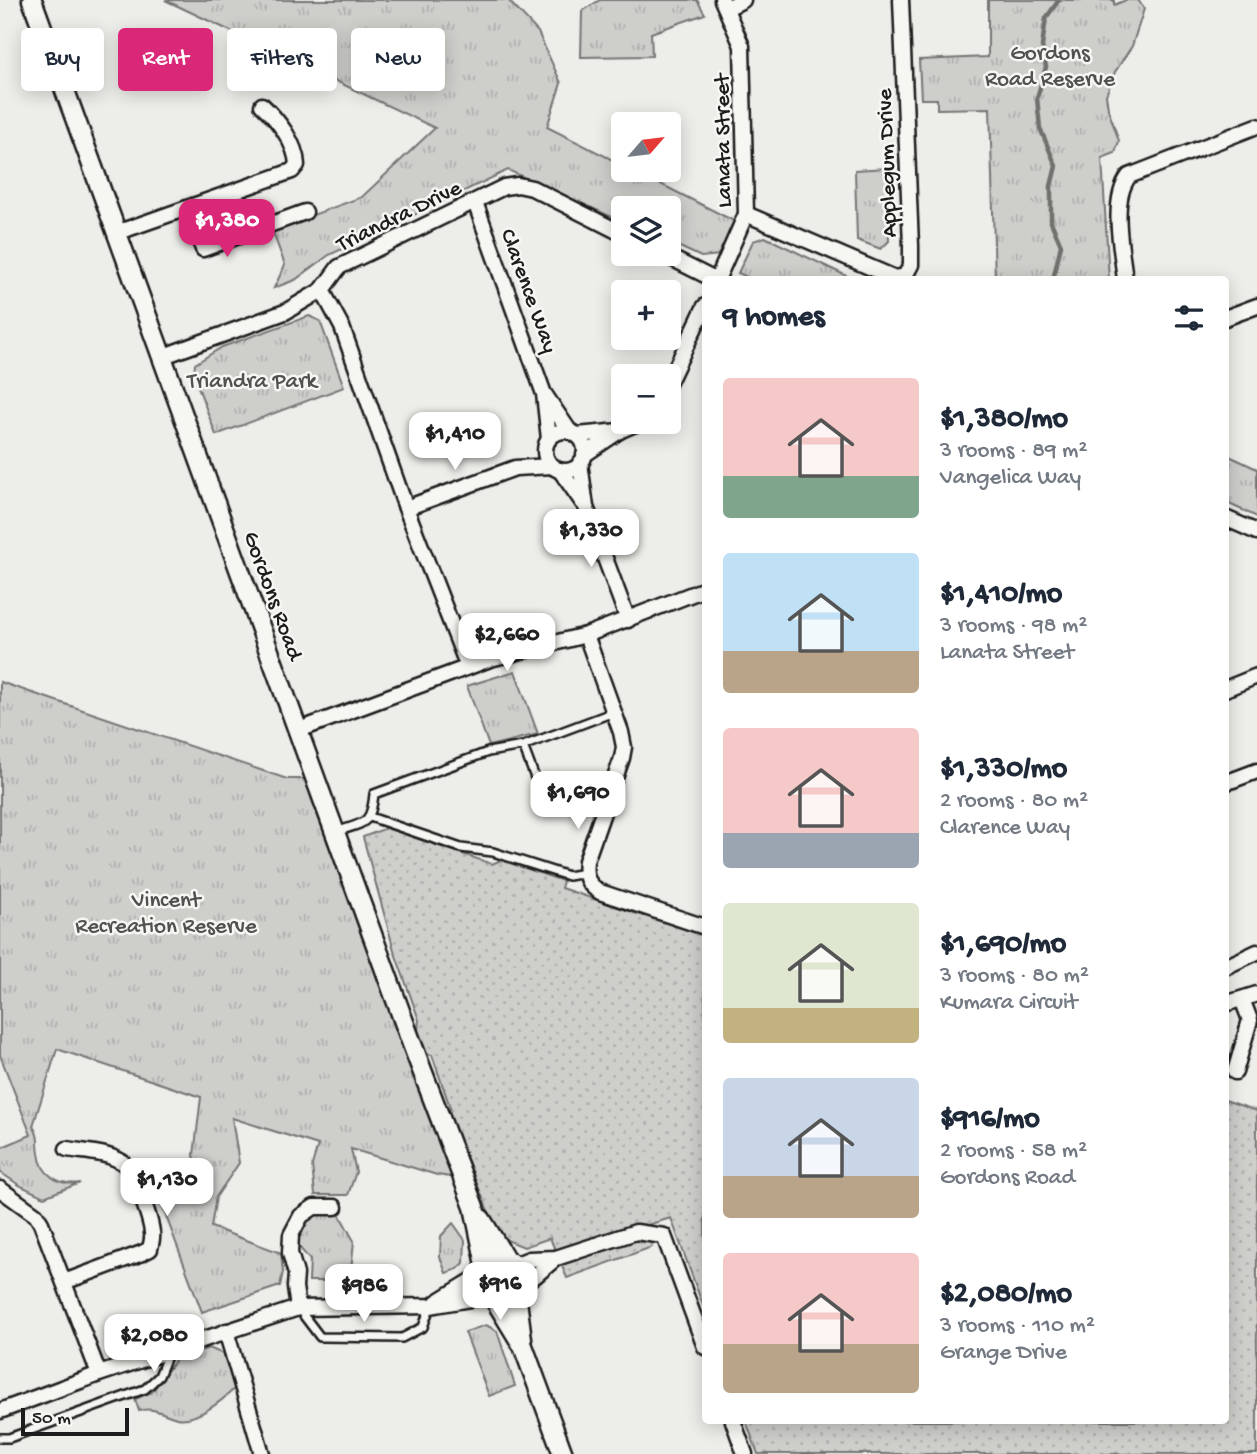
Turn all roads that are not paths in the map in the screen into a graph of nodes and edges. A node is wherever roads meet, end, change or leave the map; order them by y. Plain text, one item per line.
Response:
1 (32, 0) edge
2 (743, 0) edge
3 (901, 0) edge
4 (725, 4) edge
5 (262, 104) dead end
6 (1257, 126) edge
7 (474, 202) junction
8 (187, 208) junction
9 (305, 212) dead end
10 (746, 214) junction
11 (611, 228) edge
12 (116, 233) junction
13 (681, 263) edge
14 (708, 276) edge
15 (718, 276) edge
16 (890, 276) edge
17 (905, 276) edge
18 (1125, 276) edge
19 (322, 290) junction
20 (1257, 306) edge
21 (702, 312) edge
22 (1229, 316) edge
23 (161, 357) junction
24 (677, 364) edge
25 (544, 394) junction
26 (611, 431) edge
27 (573, 434) junction
28 (616, 434) edge
29 (548, 442) junction
30 (582, 459) junction
31 (515, 468) junction
32 (557, 468) junction
33 (586, 507) junction
34 (406, 508) junction
35 (1229, 520) edge
36 (1257, 532) edge
37 (702, 590) edge
38 (628, 620) junction
39 (586, 635) junction
40 (468, 667) junction
41 (1257, 676) edge
42 (1229, 687) edge
43 (614, 712) junction
44 (299, 730) junction
45 (523, 746) junction
46 (1257, 771) edge
47 (1229, 782) edge
48 (608, 799) junction
49 (370, 817) junction
50 (336, 832) junction
51 (585, 873) junction
52 (702, 926) edge
53 (1257, 952) edge
54 (1229, 965) edge
55 (1257, 994) edge
56 (1242, 999) junction
57 (1229, 1003) edge
58 (1235, 1072) dead end
59 (67, 1149) dead end
60 (0, 1189) edge
61 (335, 1206) dead end
62 (474, 1207) junction
63 (556, 1258) junction
64 (510, 1262) junction
65 (483, 1270) junction
66 (64, 1282) junction
67 (518, 1288) junction
68 (491, 1298) junction
69 (430, 1306) junction
70 (298, 1308) junction
71 (226, 1331) junction
72 (702, 1339) edge
73 (523, 1346) junction
74 (170, 1350) junction
75 (99, 1374) junction
76 (4, 1407) edge
77 (734, 1424) edge
78 (0, 1438) edge
79 (262, 1454) edge
80 (563, 1454) edge
81 (745, 1454) edge

1 - 12 street, Gordons Road
2 - 4 street
3 - 17 street, Applegum Drive
4 - 10 street, Lanata Street
5 - 8 street
6 - 18 street
7 - 11 street, Triandra Drive
7 - 19 street, Triandra Drive
7 - 25 street, Clarence Way
8 - 9 street
8 - 12 street
10 - 15 street, Lanata Street
10 - 16 street, Applegum Drive
12 - 23 street, Gordons Road
13 - 14 street
19 - 23 street, Triandra Drive
19 - 34 street
20 - 22 street
21 - 24 street
23 - 44 street, Gordons Road
25 - 27 street, Clarence Way
25 - 29 street, Clarence Way
26 - 27 street
27 - 29 street
27 - 30 street
28 - 30 street
29 - 31 street
29 - 32 street
30 - 32 street
30 - 33 street
31 - 32 street
31 - 34 street
32 - 33 street
33 - 38 street
34 - 40 street
35 - 36 street
37 - 38 street
38 - 39 street
39 - 40 street
39 - 43 street
40 - 44 street
41 - 42 street
43 - 45 lane
43 - 48 street
44 - 50 street, Gordons Road
45 - 48 lane
45 - 49 lane
46 - 47 street
48 - 51 street
49 - 50 lane
49 - 51 lane
50 - 62 street, Gordons Road
51 - 52 street
53 - 54 street
55 - 56 street
56 - 57 street
56 - 58 street
59 - 66 street
60 - 66 street
61 - 70 street
62 - 64 street, Gordons Road
62 - 65 street, Gordons Road
63 - 64 street
63 - 67 street
63 - 72 street
64 - 65 street
64 - 67 street
65 - 68 street
65 - 69 street
66 - 75 street
67 - 68 street
67 - 73 street
68 - 69 street
68 - 73 street
69 - 70 street
69 - 70 lane
70 - 71 street
71 - 74 street
71 - 79 street
73 - 80 street
74 - 75 street
74 - 78 lane
75 - 76 street
77 - 81 street

